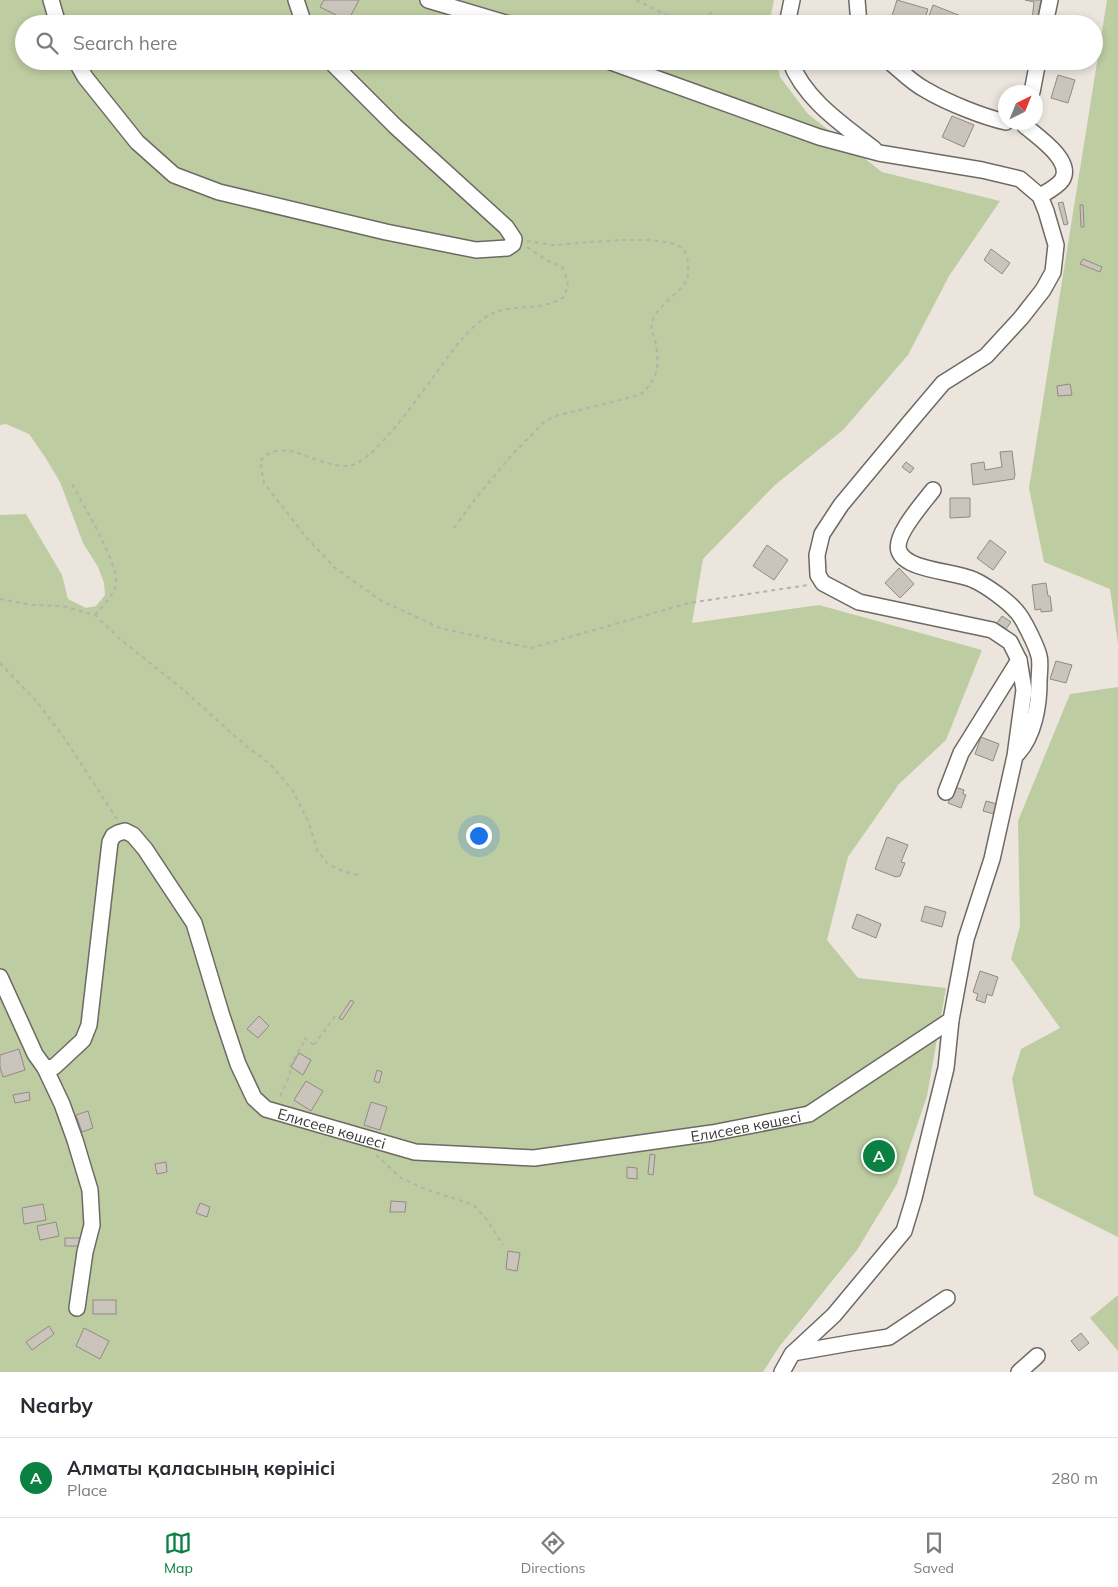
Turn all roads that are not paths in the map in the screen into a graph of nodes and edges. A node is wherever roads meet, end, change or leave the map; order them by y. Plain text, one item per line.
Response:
1 (50, 0) edge
2 (296, 0) edge
3 (428, 0) edge
4 (792, 0) edge
5 (857, 0) edge
6 (1050, 0) edge
7 (55, 15) edge
8 (301, 15) edge
9 (479, 15) edge
10 (788, 15) edge
11 (858, 15) edge
12 (1047, 15) edge
13 (81, 70) edge
14 (339, 70) edge
15 (633, 70) edge
16 (794, 70) edge
17 (900, 70) edge
18 (1036, 70) edge
19 (1033, 85) edge
20 (998, 120) edge
21 (1031, 130) edge
22 (879, 153) junction
23 (1040, 196) junction
24 (933, 490) dead end
25 (1019, 660) junction
26 (1015, 756) junction
27 (946, 792) dead end
28 (0, 976) edge
29 (950, 1020) junction
30 (45, 1068) junction
31 (947, 1298) dead end
32 (77, 1308) dead end
33 (792, 1354) junction
34 (1037, 1356) dead end
35 (782, 1372) edge
36 (1019, 1372) edge

1 - 7 street
2 - 8 street
3 - 9 street
4 - 10 street
5 - 11 street
6 - 12 street
13 - 14 street
15 - 22 street
16 - 22 street
17 - 20 street
18 - 19 street
21 - 23 street
22 - 23 street
23 - 25 street
24 - 26 street
25 - 26 street
25 - 27 street
26 - 29 street
28 - 30 street
29 - 30 street, Елисеев көшесі
29 - 33 street
30 - 32 street
31 - 33 street
33 - 35 street
34 - 36 street

